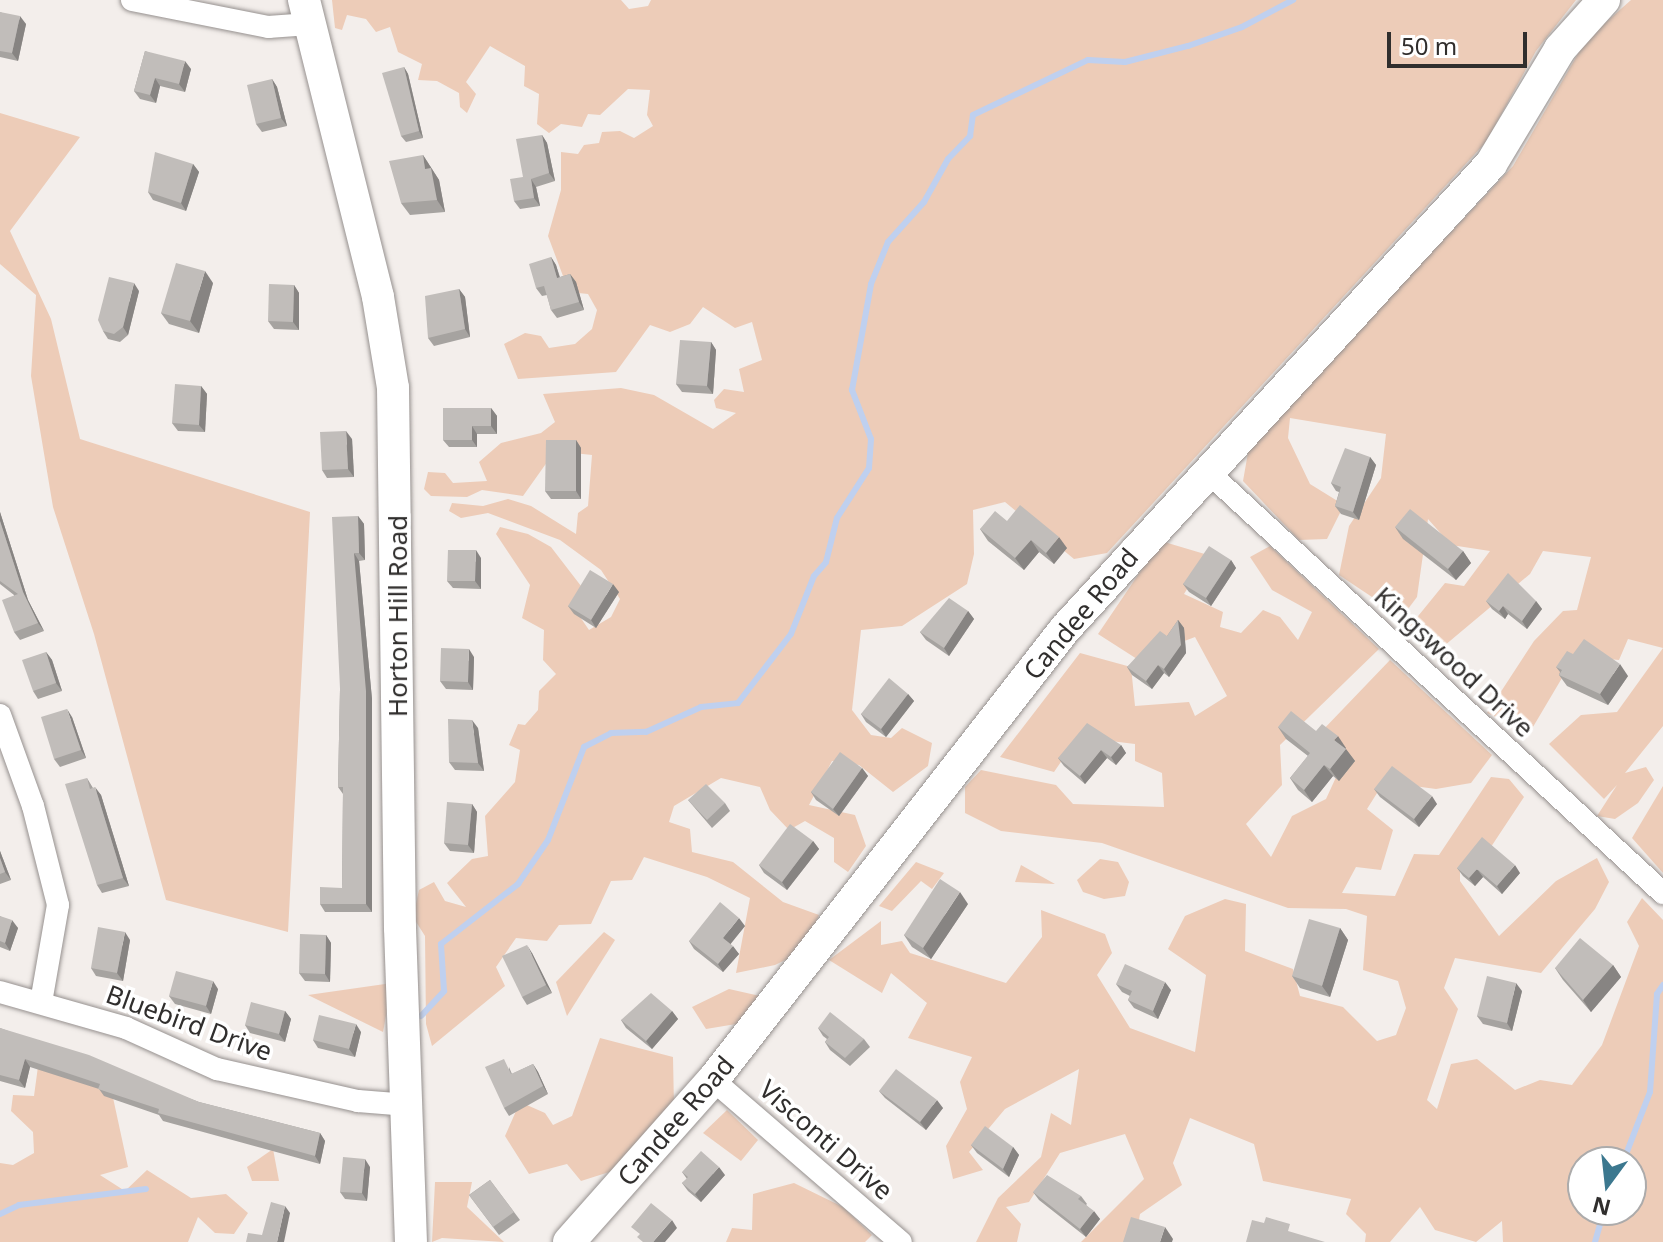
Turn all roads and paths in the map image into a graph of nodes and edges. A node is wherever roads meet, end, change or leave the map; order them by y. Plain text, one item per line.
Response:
1 (132, 0) edge
2 (1604, 0) edge
3 (307, 12) edge
4 (1208, 472) junction
5 (0, 715) edge
6 (1663, 893) edge
7 (0, 992) edge
8 (41, 1002) junction
9 (713, 1080) junction
10 (408, 1105) junction
11 (411, 1242) edge
12 (569, 1242) edge
13 (901, 1242) edge

1 - 3 street
2 - 4 street, Candee Road
3 - 10 street, Horton Hill Road
4 - 6 street, Kingswood Drive
4 - 9 street, Candee Road
5 - 8 street
7 - 8 street, Bluebird Drive
8 - 10 street, Bluebird Drive
9 - 12 street, Candee Road
9 - 13 street, Visconti Drive
10 - 11 street, Horton Hill Road

